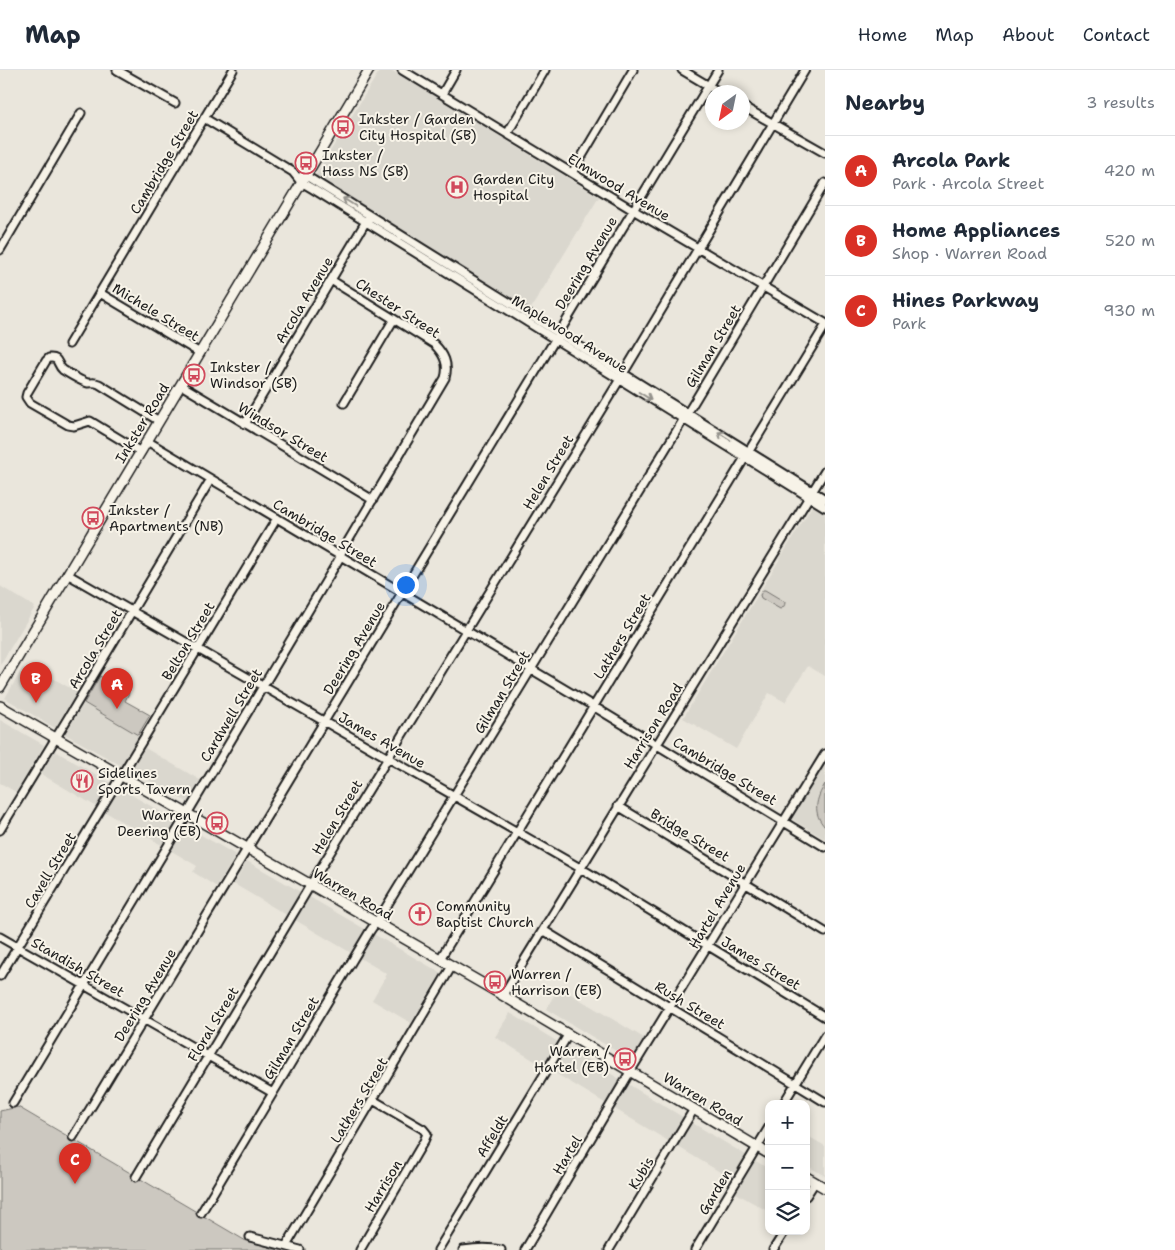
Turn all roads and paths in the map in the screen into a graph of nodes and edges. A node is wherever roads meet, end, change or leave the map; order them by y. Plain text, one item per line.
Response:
1 (117, 70) edge
2 (233, 70) edge
3 (369, 70) edge
4 (402, 70) edge
5 (456, 70) edge
6 (546, 70) edge
7 (633, 70) edge
8 (682, 70) edge
9 (718, 70) edge
10 (805, 70) edge
11 (706, 85) edge
12 (709, 85) edge
13 (705, 91) edge
14 (442, 94) junction
15 (175, 103) dead end
16 (750, 110) edge
17 (82, 113) dead end
18 (204, 118) junction
19 (774, 124) junction
20 (507, 134) junction
21 (825, 154) edge
22 (572, 173) junction
23 (304, 178) junction
24 (825, 184) edge
25 (633, 210) junction
26 (368, 219) junction
27 (698, 248) junction
28 (0, 250) edge
29 (331, 280) junction
30 (764, 287) junction
31 (100, 293) junction
32 (394, 319) junction
33 (825, 324) edge
34 (557, 336) junction
35 (69, 344) dead end
36 (200, 353) junction
37 (446, 363) joint
38 (621, 376) junction
39 (181, 385) junction
40 (344, 403) dead end
41 (685, 416) junction
42 (159, 421) junction
43 (245, 424) junction
44 (147, 441) junction
45 (141, 452) junction
46 (747, 455) junction
47 (825, 471) edge
48 (211, 479) junction
49 (810, 494) junction
50 (825, 499) edge
51 (373, 500) junction
52 (825, 507) edge
53 (277, 518) junction
54 (340, 556) junction
55 (68, 574) junction
56 (402, 593) junction
57 (133, 611) junction
58 (466, 631) junction
59 (198, 648) junction
60 (531, 669) junction
61 (263, 686) junction
62 (0, 687) edge
63 (0, 706) edge
64 (593, 706) junction
65 (324, 721) junction
66 (56, 738) junction
67 (656, 744) junction
68 (825, 754) edge
69 (388, 758) junction
70 (121, 776) junction
71 (454, 795) junction
72 (618, 806) junction
73 (188, 814) junction
74 (783, 822) junction
75 (0, 830) edge
76 (517, 831) junction
77 (825, 847) edge
78 (247, 848) junction
79 (580, 868) junction
80 (746, 884) junction
81 (311, 885) junction
82 (376, 923) junction
83 (543, 930) junction
84 (825, 932) edge
85 (0, 936) edge
86 (708, 946) junction
87 (18, 947) junction
88 (440, 959) junction
89 (452, 966) junction
90 (0, 976) edge
91 (84, 985) junction
92 (503, 995) junction
93 (670, 1008) junction
94 (825, 1017) edge
95 (145, 1020) junction
96 (568, 1034) junction
97 (825, 1036) edge
98 (208, 1056) junction
99 (630, 1072) junction
100 (795, 1084) junction
101 (273, 1093) junction
102 (373, 1100) junction
103 (785, 1100) edge
104 (13, 1102) dead end
105 (825, 1102) edge
106 (694, 1110) junction
107 (765, 1134) edge
108 (73, 1137) dead end
109 (757, 1147) junction
110 (765, 1152) edge
111 (136, 1177) dead end
112 (810, 1179) edge
113 (815, 1182) junction
114 (825, 1188) edge
115 (810, 1190) edge
116 (201, 1214) dead end
117 (782, 1235) edge
118 (250, 1236) dead end
119 (286, 1246) junction
120 (300, 1250) edge
121 (360, 1250) edge
122 (438, 1250) edge
123 (463, 1250) edge
124 (501, 1250) edge
125 (524, 1250) edge
126 (609, 1250) edge
127 (695, 1250) edge
128 (773, 1250) edge

1 - 15 street
2 - 18 street, Cambridge Street
3 - 23 main road, Inkster Road
4 - 14 street, Elmwood Avenue
5 - 14 street
6 - 20 street
7 - 22 street
8 - 11 street
9 - 12 street, Deering Avenue
10 - 19 street, Helen Street
13 - 25 street, Deering Avenue
14 - 20 street, Elmwood Avenue
16 - 19 street
17 - 28 street
18 - 23 street, Maplewood Avenue
18 - 31 street, Cambridge Street
19 - 21 street
19 - 27 street, Helen Street
20 - 22 street, Elmwood Avenue
22 - 25 street, Elmwood Avenue
23 - 26 street, Maplewood Avenue
23 - 36 main road, Inkster Road
24 - 30 street, Gilman Street
25 - 27 street, Elmwood Avenue
25 - 34 street, Deering Avenue
26 - 29 street, Arcola Avenue
26 - 34 street, Maplewood Avenue
27 - 30 street, Elmwood Avenue
27 - 38 street, Helen Street
29 - 32 street, Chester Street
29 - 43 street, Arcola Avenue
30 - 33 street, Elmwood Avenue
30 - 41 street, Gilman Street
31 - 35 street, Cambridge Street
31 - 36 street, Michele Street
32 - 37 street, Chester Street
32 - 40 street
33 - 46 street, Lathers Street
34 - 38 street, Maplewood Avenue
34 - 56 street, Deering Avenue
36 - 39 main road, Inkster Road
37 - 51 street, Cardwell Street
38 - 41 street, Maplewood Avenue
38 - 58 street, Helen Street
39 - 42 main road, Inkster Road
39 - 43 street, Windsor Street
41 - 46 street, Maplewood Avenue
41 - 60 street, Gilman Street
42 - 44 main road, Inkster Road
42 - 45 street
43 - 51 street, Windsor Street
44 - 45 main road, Inkster Road
44 - 48 street, Cambridge Street
45 - 55 main road, Inkster Road
46 - 49 street, Maplewood Avenue
46 - 64 street, Lathers Street
47 - 49 street, Harrison Road
48 - 53 street, Cambridge Street
48 - 57 street, Arcola Street
49 - 50 street, Maplewood Avenue
49 - 52 street, Maplewood Avenue
49 - 67 street, Harrison Road
51 - 54 street, Cardwell Street
53 - 54 street, Cambridge Street
53 - 59 street, Belton Street
54 - 56 street, Cambridge Street
54 - 61 street, Cardwell Street
55 - 57 street, James Avenue
55 - 62 main road, Inkster Road
56 - 58 street, Cambridge Street
56 - 65 street, Deering Avenue
57 - 59 street, James Avenue
57 - 66 street, Arcola Street
58 - 60 street, Cambridge Street
58 - 69 street, Helen Street
59 - 61 street, James Avenue
59 - 70 street, Belton Street
60 - 64 street, Cambridge Street
60 - 71 street, Gilman Street
61 - 65 street, James Avenue
61 - 73 street, Cardwell Street
63 - 66 main road, Warren Road
64 - 67 street, Cambridge Street
64 - 76 street, Lathers Street
65 - 69 street, James Avenue
65 - 78 street, Deering Avenue
66 - 70 main road, Warren Road
66 - 75 street, Arcola Street
67 - 72 street, Harrison Road
67 - 74 street, Cambridge Street
68 - 74 street, Hartel Avenue
69 - 71 street, James Avenue
69 - 81 street, Helen Street
70 - 73 main road, Warren Road
70 - 87 street, Cavell Street
71 - 76 street, James Avenue
71 - 82 street, Gilman Street
72 - 79 street, Harrison Road
72 - 80 street, Bridge Street
73 - 78 main road, Warren Road
73 - 91 street, Cardwell Street
74 - 77 street, Cambridge Street
74 - 80 street, Hartel Avenue
76 - 79 street, James Avenue
76 - 88 street, Lathers Street
78 - 81 main road, Warren Road
78 - 95 street, Deering Avenue
79 - 83 street, Harrison Road
79 - 86 street, James Street
80 - 84 street, Bridge Street
80 - 86 street, Hartel Avenue
81 - 82 main road, Warren Road
81 - 98 street, Floral Street
82 - 88 main road, Warren Road
82 - 101 street, Gilman Street
83 - 92 street, Harrison Road
83 - 93 street, Rush Street
85 - 87 street, Standish Street
86 - 93 street, Hartel Avenue
86 - 94 street, James Street
87 - 90 street, Cavell Street
87 - 91 street, Standish Street
88 - 89 main road, Warren Road
89 - 92 main road, Warren Road
89 - 102 street, Lathers Street
91 - 95 street, Standish Street
91 - 104 street, Cardwell Street
92 - 96 main road, Warren Road
93 - 99 street, Hartel Avenue
93 - 100 street, Rush Street
95 - 98 street, Standish Street
95 - 108 street, Deering Avenue
96 - 99 main road, Warren Road
96 - 122 street, Affeldt
97 - 100 street
98 - 101 street, Standish Street
98 - 111 street, Floral Street
99 - 106 main road, Warren Road
99 - 125 street, Hartel
100 - 103 street
100 - 105 street, Rush Street
101 - 116 street, Gilman Street
102 - 119 street, Lathers Street
102 - 121 street, Harrison
106 - 109 main road, Warren Road
106 - 126 street, Kubis
107 - 109 street, Garden
109 - 110 main road, Warren Road
109 - 127 street, Garden
112 - 113 main road
113 - 114 main road
113 - 115 street
117 - 128 street
118 - 119 street
119 - 120 street
123 - 124 street

